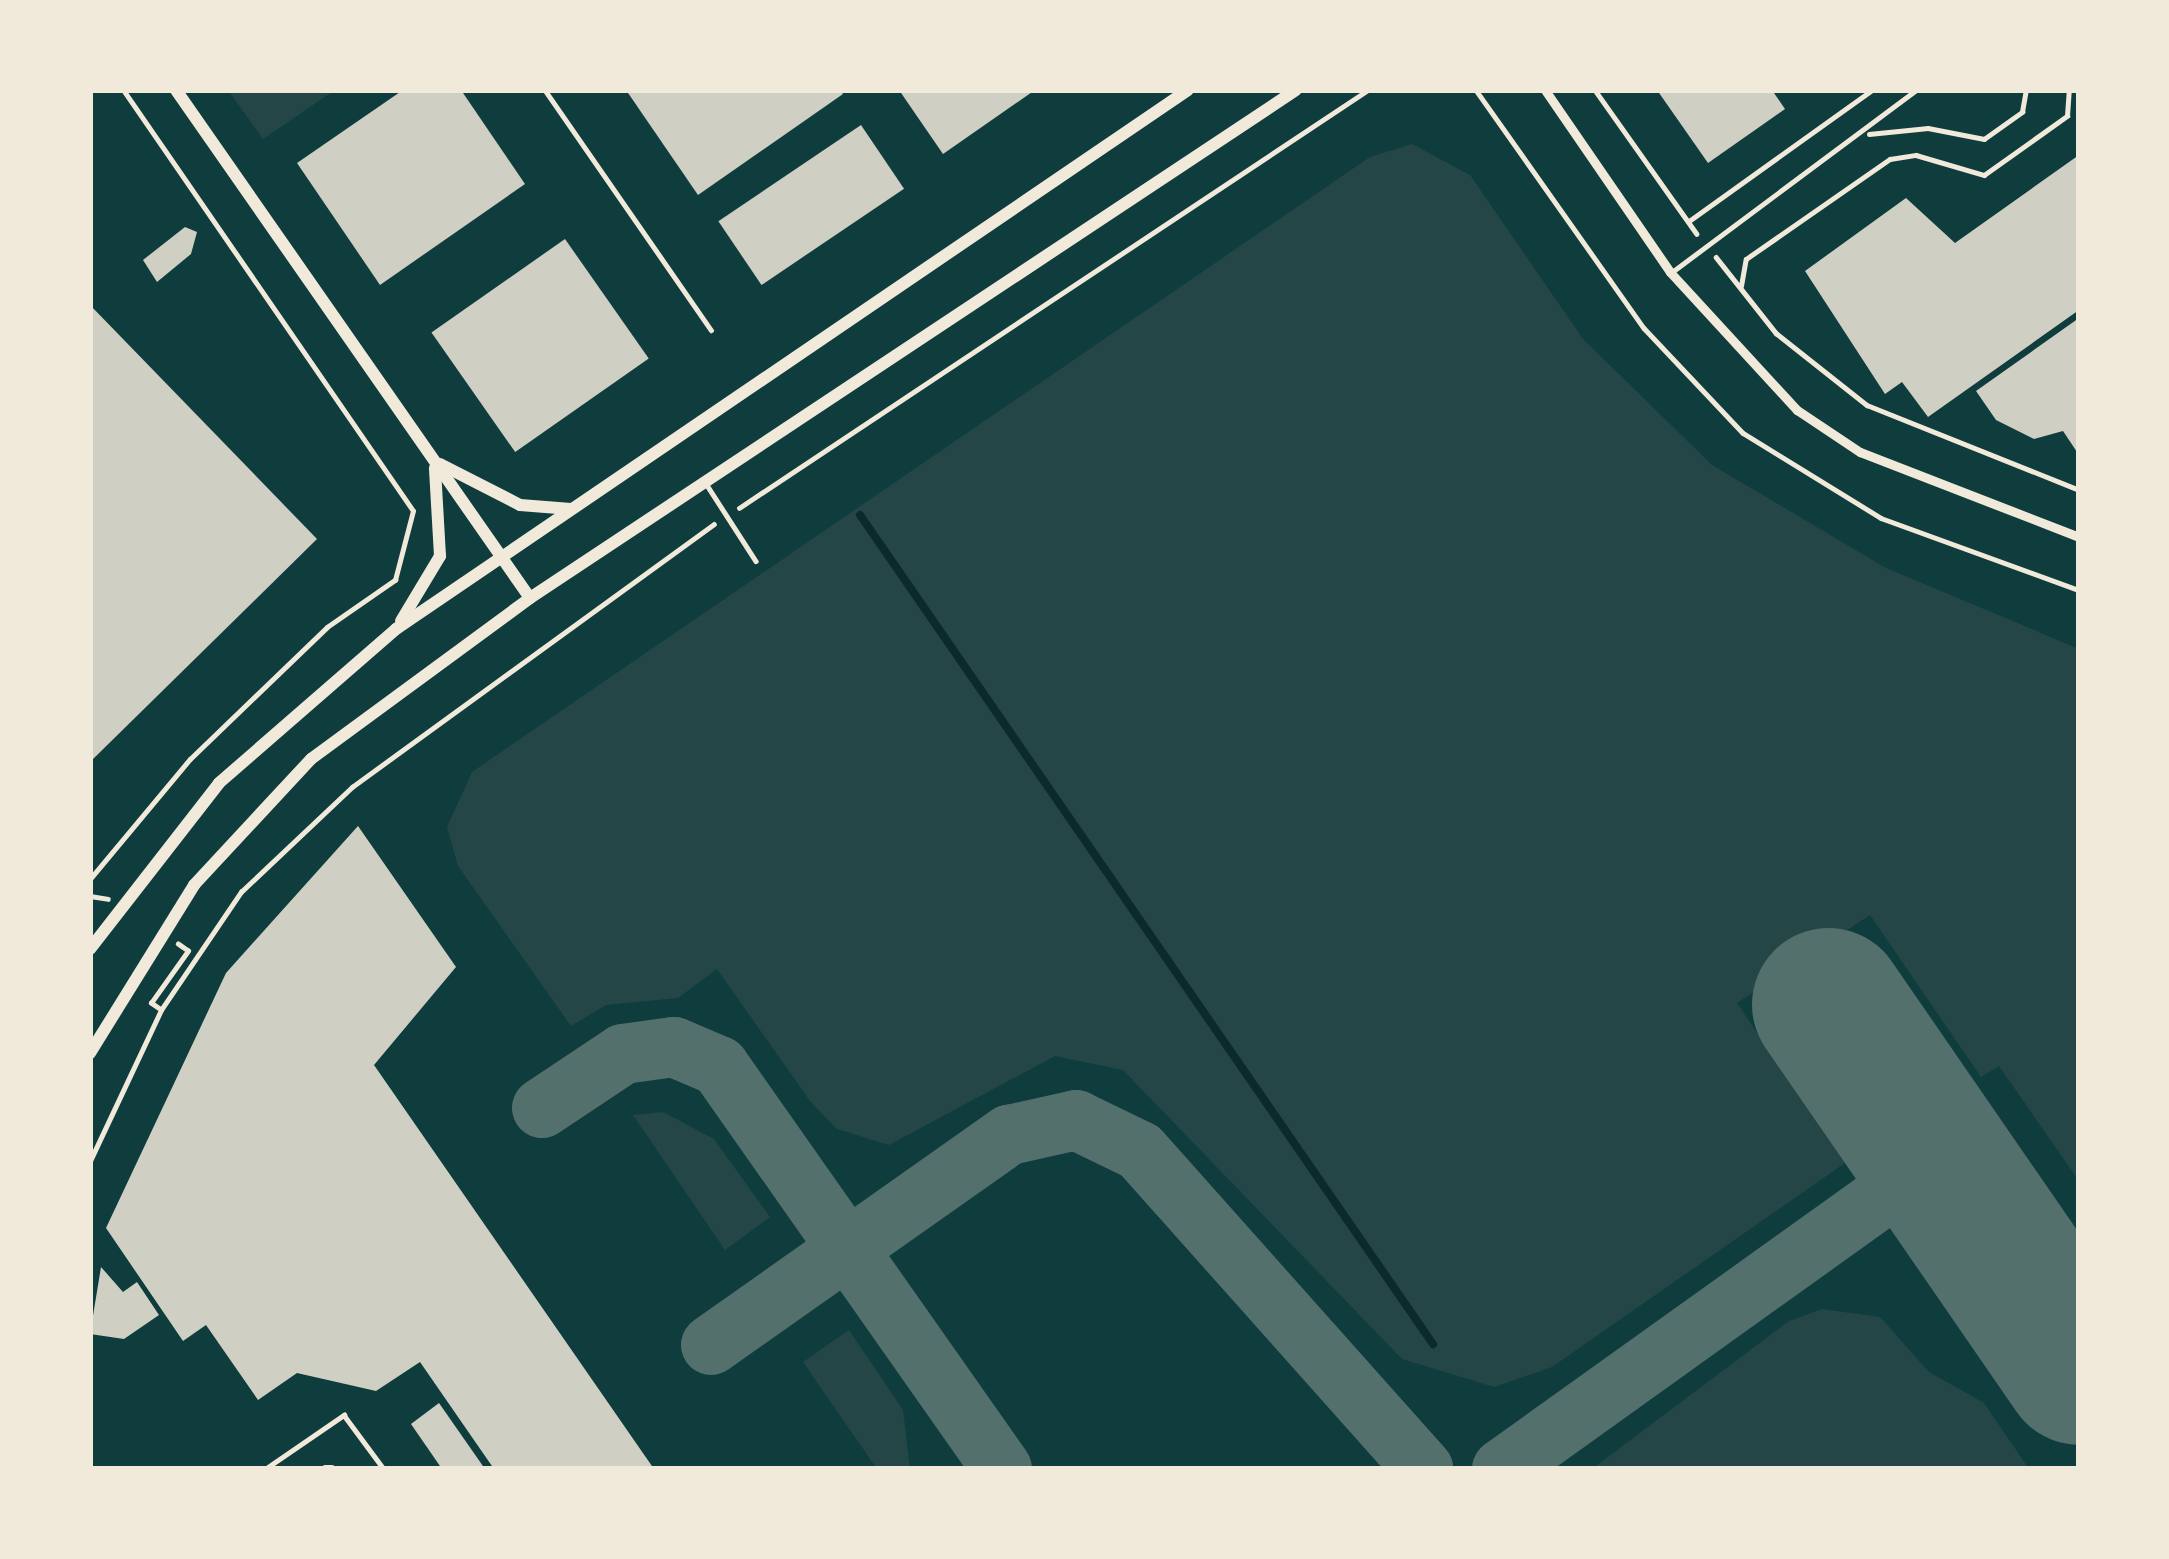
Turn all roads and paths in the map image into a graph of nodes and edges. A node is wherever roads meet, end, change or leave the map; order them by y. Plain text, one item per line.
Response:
1 (123, 90) edge
2 (176, 90) edge
3 (545, 90) edge
4 (1188, 90) edge
5 (1296, 90) edge
6 (1368, 90) edge
7 (1476, 90) edge
8 (1545, 90) edge
9 (1595, 90) edge
10 (1872, 90) edge
11 (1916, 90) edge
12 (2026, 90) edge
13 (2069, 90) edge
14 (1869, 134) junction
15 (1688, 221) junction
16 (1706, 247) junction
17 (1670, 272) junction
18 (1741, 286) junction
19 (711, 330) dead end
20 (434, 460) junction
21 (705, 482) junction
22 (2079, 490) edge
23 (572, 509) junction
24 (727, 515) junction
25 (2079, 537) edge
26 (504, 560) junction
27 (756, 561) dead end
28 (2079, 590) edge
29 (530, 598) junction
30 (396, 629) junction
31 (90, 879) edge
32 (92, 893) edge
33 (113, 902) dead end
34 (170, 938) dead end
35 (90, 949) edge
36 (161, 1010) junction
37 (90, 1053) edge
38 (90, 1161) edge
39 (266, 1469) edge
40 (384, 1469) edge

1 - 31 path
2 - 20 street
3 - 19 lane
4 - 23 street
5 - 21 street
6 - 24 path
7 - 28 path
8 - 17 street
9 - 15 path
10 - 15 path
11 - 14 lane
12 - 14 lane
13 - 18 path
14 - 16 lane
15 - 16 path
16 - 17 lane
16 - 18 path
17 - 25 street
18 - 22 path
20 - 23 street
20 - 26 street
20 - 30 street
21 - 24 lane
21 - 29 street
23 - 26 street
24 - 27 lane
24 - 36 path
26 - 29 street
26 - 30 street
29 - 37 street
30 - 35 street
32 - 33 path
34 - 36 path
36 - 38 path
39 - 40 path

